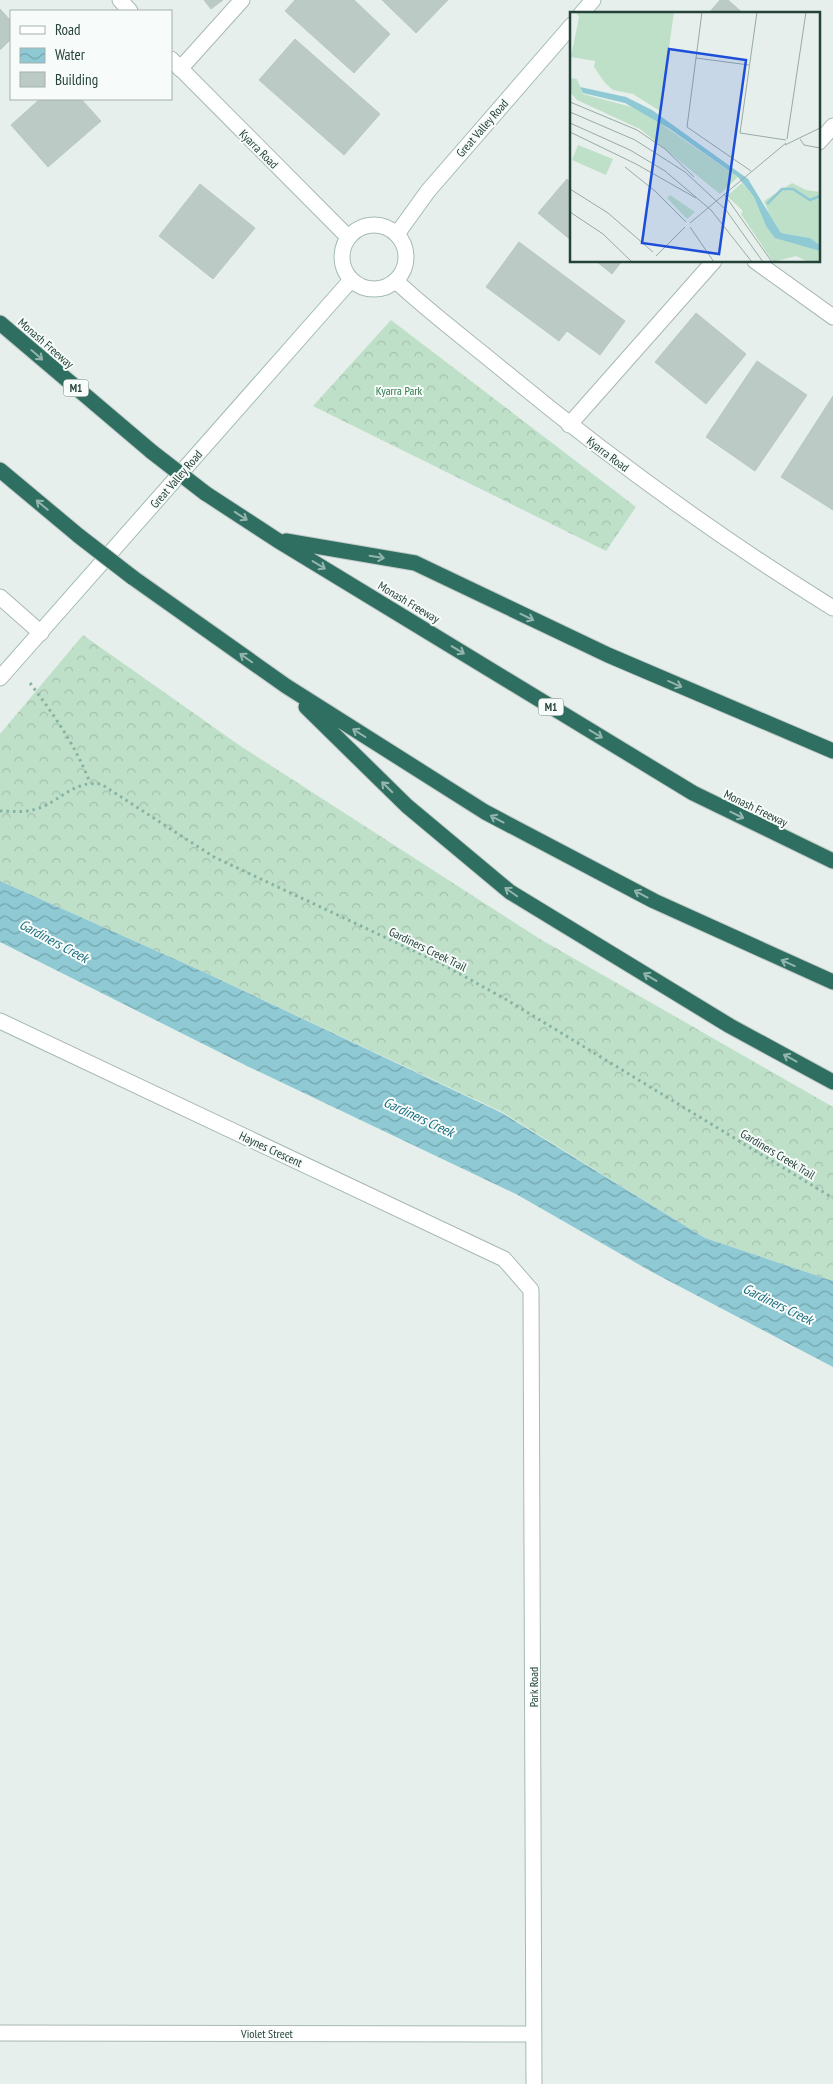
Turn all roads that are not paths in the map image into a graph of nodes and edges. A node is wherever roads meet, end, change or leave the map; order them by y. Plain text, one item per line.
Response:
1 (120, 0) edge
2 (242, 0) edge
3 (593, 0) edge
4 (129, 10) edge
5 (584, 12) edge
6 (570, 27) edge
7 (176, 64) edge
8 (833, 126) edge
9 (820, 141) edge
10 (397, 234) junction
11 (348, 237) junction
12 (713, 262) edge
13 (756, 262) edge
14 (351, 280) junction
15 (396, 281) junction
16 (833, 317) edge
17 (0, 323) edge
18 (569, 425) junction
19 (0, 470) edge
20 (277, 540) junction
21 (0, 597) edge
22 (833, 608) edge
23 (41, 633) junction
24 (0, 678) edge
25 (286, 686) junction
26 (833, 752) edge
27 (833, 861) edge
28 (833, 982) edge
29 (0, 1021) edge
30 (833, 1082) edge
31 (532, 1290) joint
32 (0, 2033) edge
33 (533, 2034) junction
34 (534, 2084) edge

1 - 4 street
2 - 7 street
3 - 5 street
6 - 10 street, Great Valley Road
7 - 11 street, Kyarra Road
8 - 9 street
10 - 11 street
10 - 15 street
11 - 14 street
12 - 18 street
13 - 16 street
14 - 15 street
14 - 23 street, Great Valley Road
15 - 18 street, Kyarra Road
17 -> 20 highway, Monash Freeway / M1, bridge
18 - 22 street, Kyarra Road
25 -> 19 highway, bridge
20 -> 26 highway
20 -> 27 highway, Monash Freeway / M1
21 - 23 street
23 - 24 street, Great Valley Road
28 -> 25 highway
30 -> 25 highway
29 - 31 street, Haynes Crescent
31 - 33 street, Park Road
32 - 33 street, Violet Street
33 - 34 street, Park Road

